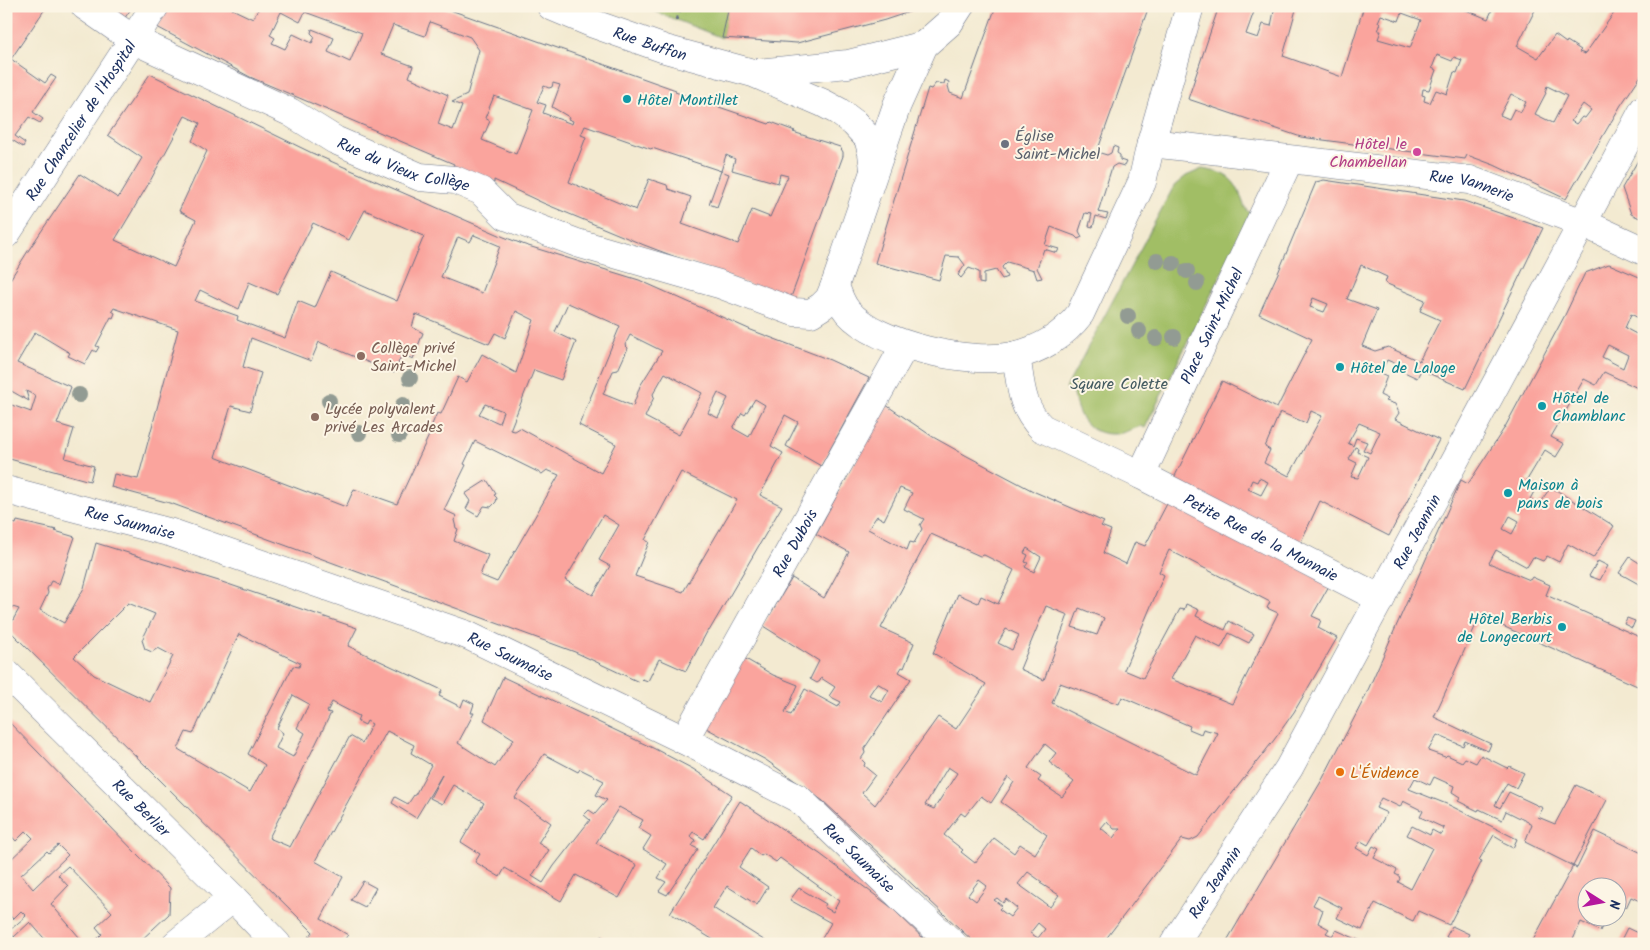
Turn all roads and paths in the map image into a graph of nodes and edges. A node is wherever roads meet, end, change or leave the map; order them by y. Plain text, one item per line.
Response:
1 (85, 6) edge
2 (156, 6) edge
3 (551, 6) edge
4 (960, 6) edge
5 (1190, 6) edge
6 (134, 40) junction
7 (924, 45) junction
8 (752, 73) junction
9 (1644, 109) edge
10 (1151, 143) junction
11 (1289, 160) junction
12 (874, 169) junction
13 (1583, 223) junction
14 (6, 234) edge
15 (1644, 251) edge
16 (835, 285) junction
17 (905, 345) junction
18 (1016, 355) junction
19 (1141, 475) junction
20 (6, 490) edge
21 (1381, 599) junction
22 (6, 673) edge
23 (684, 740) junction
24 (233, 898) junction
25 (176, 944) edge
26 (277, 944) edge
27 (953, 944) edge
28 (1174, 944) edge

1 - 6 street, Rue du Vieux Collège
2 - 6 street, Rue Chancelier de l'Hospital
3 - 8 street, Rue Buffon
4 - 7 street
5 - 10 street
6 - 14 street, Rue Chancelier de l'Hospital
6 - 16 street, Rue du Vieux Collège
7 - 8 street, Rue Buffon
7 - 12 street
8 - 12 street, Rue Buffon
9 - 13 street, Rue Jeannin
10 - 11 street
10 - 18 street
11 - 13 street, Rue Vannerie
11 - 19 street, Place Saint-Michel
12 - 16 street
13 - 15 street, Rue Vannerie
13 - 21 street, Rue Jeannin
16 - 17 street
17 - 18 street
17 - 23 street, Rue Dubois
18 - 19 street
19 - 21 street, Petite Rue de la Monnaie
20 - 23 street, Rue Saumaise
21 - 28 street, Rue Jeannin
22 - 24 street, Rue Berlier
23 - 27 street, Rue Saumaise
24 - 25 street
24 - 26 street, Rue Berlier

